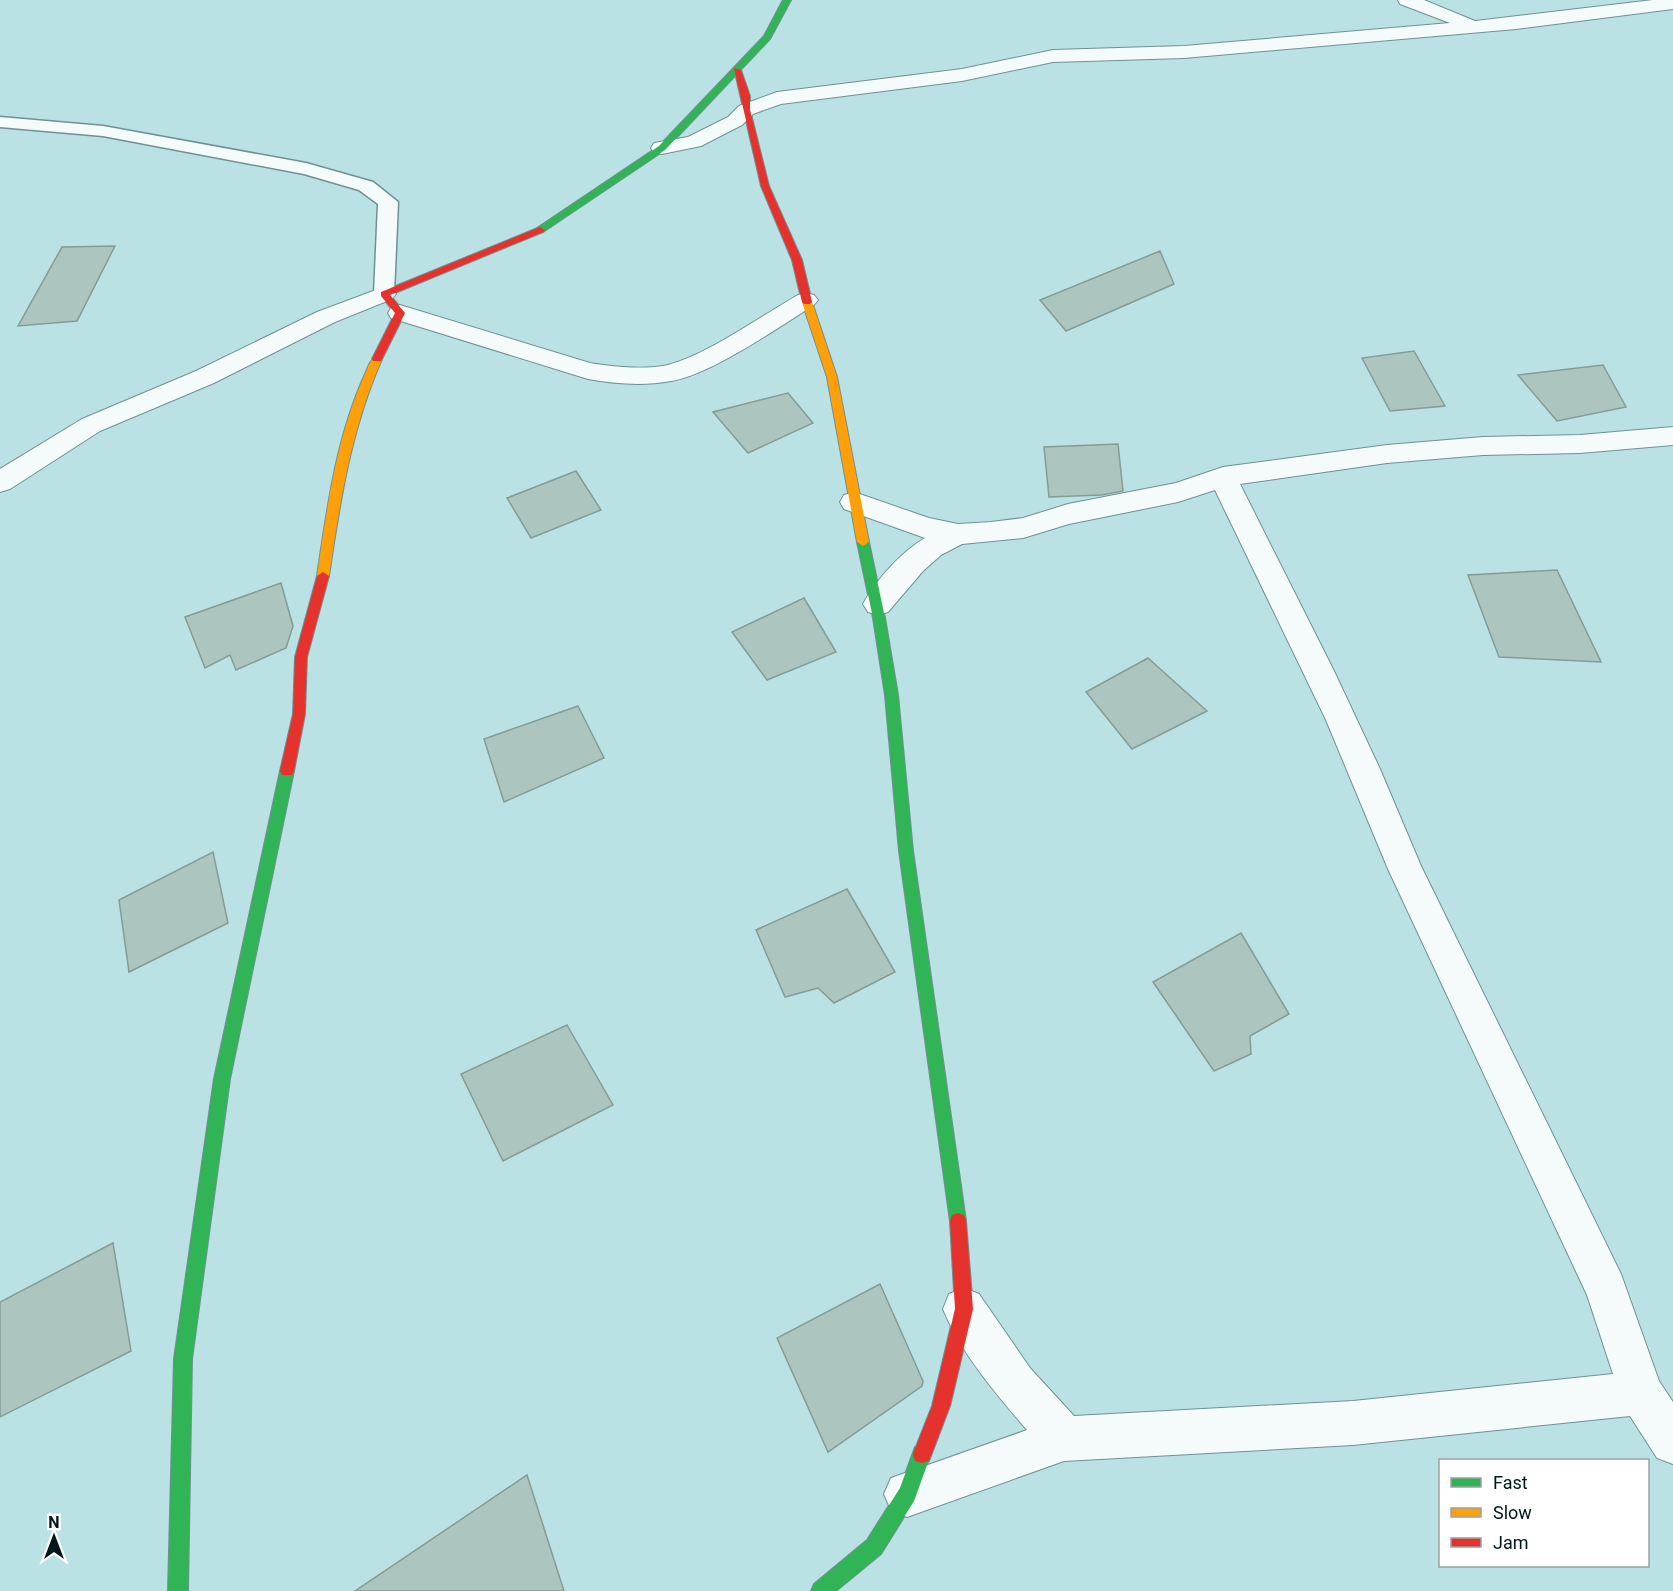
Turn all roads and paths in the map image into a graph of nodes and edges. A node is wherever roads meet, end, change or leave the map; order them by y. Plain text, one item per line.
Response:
1 (787, 0) edge
2 (1407, 0) edge
3 (1673, 3) edge
4 (1475, 27) junction
5 (737, 70) junction
6 (746, 110) junction
7 (0, 122) edge
8 (662, 148) junction
9 (806, 300) junction
10 (392, 304) junction
11 (1673, 436) edge
12 (1223, 477) junction
13 (0, 482) edge
14 (854, 502) junction
15 (958, 534) junction
16 (878, 604) junction
17 (964, 1309) junction
18 (1641, 1393) junction
19 (1064, 1439) junction
20 (1673, 1442) edge
21 (907, 1494) junction
22 (178, 1591) edge
23 (821, 1591) edge

1 - 5 street
2 - 4 street
3 - 4 street
4 - 6 street
5 - 6 street
5 - 8 street
6 - 8 street
6 - 9 street
7 - 10 lane
8 - 10 street
9 - 10 street
9 - 14 street
10 - 13 street
10 - 22 street
11 - 12 street
12 - 15 street
12 - 18 street
14 - 15 street
14 - 16 street
15 - 16 street
16 - 17 street
17 - 19 street
17 - 21 street
18 - 19 street
18 - 20 street
19 - 21 street
21 - 23 street

